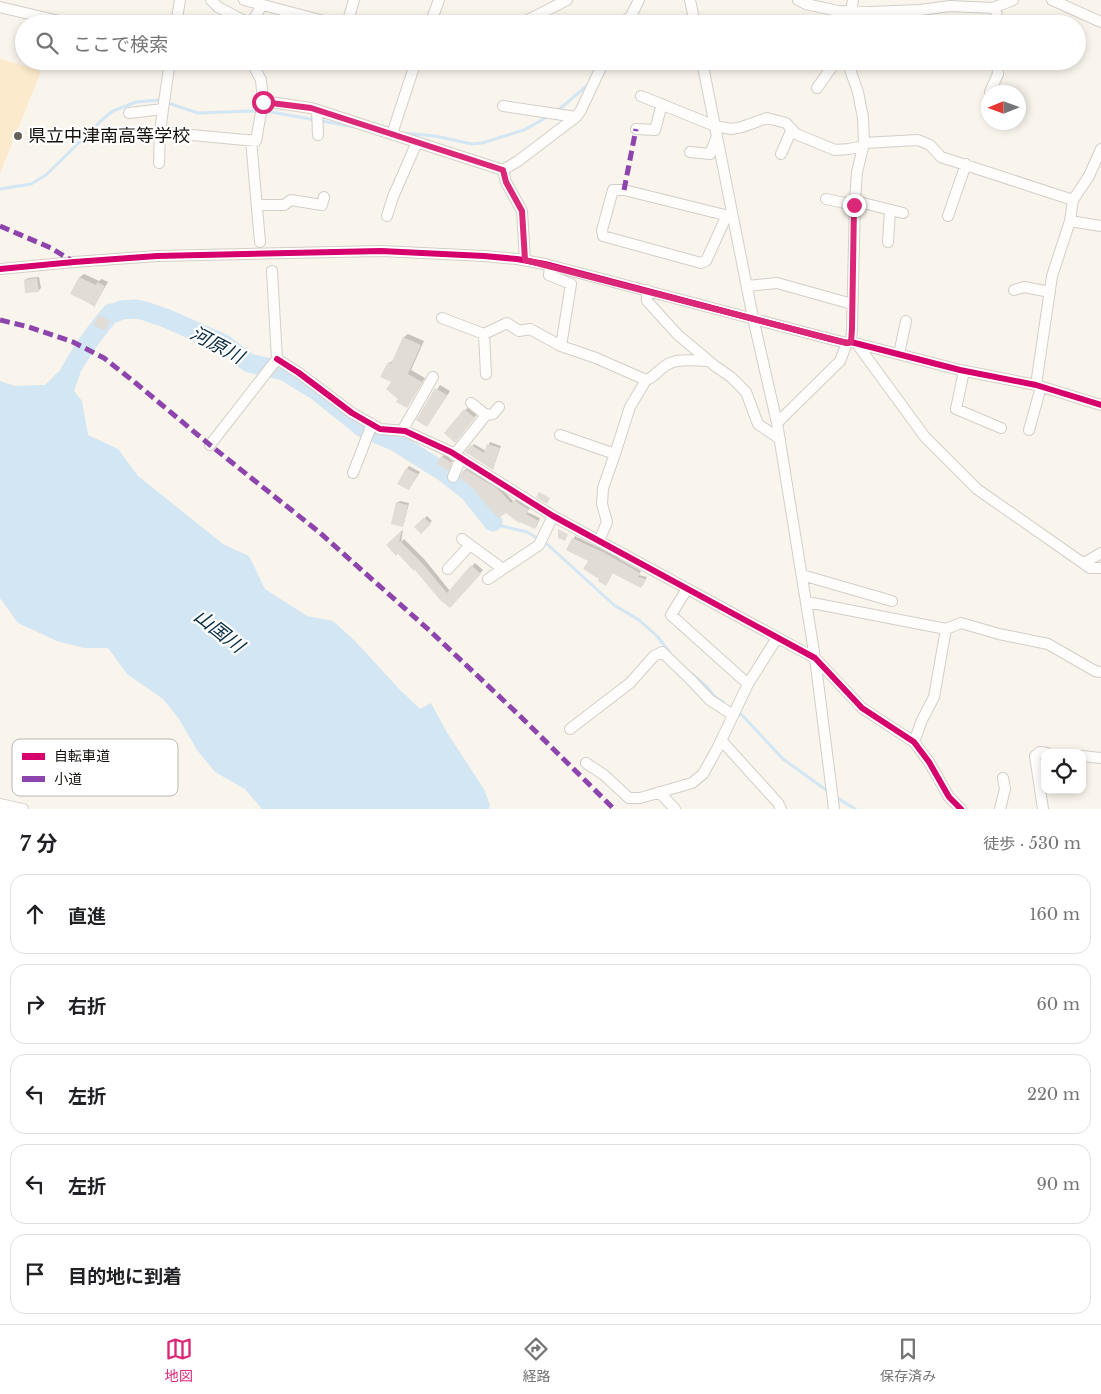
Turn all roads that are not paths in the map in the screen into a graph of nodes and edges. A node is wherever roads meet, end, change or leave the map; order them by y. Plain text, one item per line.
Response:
1 (180, 0) edge
2 (211, 0) edge
3 (244, 0) edge
4 (354, 0) edge
5 (439, 0) edge
6 (567, 0) edge
7 (638, 0) edge
8 (690, 0) edge
9 (798, 0) edge
10 (854, 0) edge
11 (923, 0) edge
12 (965, 0) edge
13 (1013, 0) edge
14 (1052, 0) edge
15 (261, 3) edge
16 (945, 6) junction
17 (0, 7) edge
18 (996, 7) junction
19 (852, 11) junction
20 (34, 15) edge
21 (178, 15) edge
22 (234, 15) edge
23 (255, 15) edge
24 (303, 15) edge
25 (350, 15) edge
26 (433, 15) edge
27 (538, 15) edge
28 (631, 15) edge
29 (693, 15) edge
30 (851, 15) edge
31 (996, 15) edge
32 (1085, 15) edge
33 (1086, 15) edge
34 (1101, 22) edge
35 (169, 70) edge
36 (256, 70) edge
37 (413, 70) edge
38 (600, 70) edge
39 (704, 70) edge
40 (830, 70) edge
41 (850, 70) edge
42 (998, 70) edge
43 (993, 85) edge
44 (817, 88) dead end
45 (641, 96) dead end
46 (263, 102) junction
47 (662, 104) junction
48 (503, 106) dead end
49 (163, 109) junction
50 (317, 110) junction
51 (129, 113) dead end
52 (576, 117) junction
53 (636, 129) dead end
54 (792, 129) junction
55 (716, 131) junction
56 (160, 132) junction
57 (392, 134) junction
58 (318, 135) dead end
59 (251, 140) junction
60 (417, 142) junction
61 (863, 145) junction
62 (1101, 149) edge
63 (690, 152) dead end
64 (781, 154) dead end
65 (159, 163) dead end
66 (966, 164) junction
67 (503, 170) junction
68 (324, 197) dead end
69 (826, 199) dead end
70 (1074, 200) junction
71 (855, 203) junction
72 (257, 205) junction
73 (890, 210) junction
74 (903, 213) dead end
75 (387, 216) dead end
76 (730, 216) junction
77 (948, 216) dead end
78 (1070, 221) junction
79 (1101, 226) edge
80 (260, 242) dead end
81 (888, 242) dead end
82 (525, 260) junction
83 (550, 266) junction
84 (0, 269) edge
85 (272, 271) dead end
86 (747, 286) junction
87 (647, 290) junction
88 (1014, 290) dead end
89 (1050, 292) junction
90 (852, 304) junction
91 (442, 318) dead end
92 (753, 318) junction
93 (906, 321) dead end
94 (484, 334) junction
95 (852, 343) junction
96 (561, 346) junction
97 (898, 354) junction
98 (277, 359) junction
99 (708, 361) junction
100 (964, 371) junction
101 (486, 374) dead end
102 (433, 377) dead end
103 (646, 380) junction
104 (1039, 386) junction
105 (471, 403) dead end
106 (1101, 405) edge
107 (499, 407) dead end
108 (486, 415) junction
109 (778, 423) junction
110 (372, 424) junction
111 (1001, 428) dead end
112 (1029, 430) dead end
113 (402, 431) junction
114 (560, 435) dead end
115 (780, 438) junction
116 (210, 445) dead end
117 (614, 454) junction
118 (458, 456) junction
119 (353, 473) dead end
120 (453, 476) dead end
121 (553, 516) junction
122 (599, 541) junction
123 (1101, 553) edge
124 (1084, 563) junction
125 (1101, 568) edge
126 (448, 569) dead end
127 (503, 569) junction
128 (802, 574) junction
129 (488, 579) dead end
130 (687, 588) junction
131 (892, 600) dead end
132 (806, 602) junction
133 (946, 629) junction
134 (777, 638) junction
135 (815, 658) junction
136 (1101, 672) edge
137 (748, 684) junction
138 (733, 715) junction
139 (570, 729) dead end
140 (722, 740) junction
141 (914, 742) junction
142 (1041, 752) edge
143 (1086, 756) edge
144 (1101, 758) edge
145 (586, 762) dead end
146 (1003, 778) dead end
147 (1041, 791) edge
148 (659, 792) junction
149 (1041, 794) edge
150 (0, 804) edge
151 (23, 809) edge
152 (674, 809) edge
153 (781, 809) edge
154 (834, 809) edge
155 (961, 809) edge
156 (1000, 809) edge
157 (1044, 809) edge

1 - 21 street
2 - 22 street
3 - 15 street
4 - 25 street
5 - 26 street
6 - 27 street
7 - 28 street
8 - 29 street
9 - 19 street
10 - 19 street
11 - 16 street
12 - 16 street
13 - 18 street
14 - 32 street
15 - 23 street
15 - 24 street
16 - 18 street
16 - 19 street
17 - 20 street
18 - 31 street
19 - 30 street
33 - 34 street
35 - 49 street
36 - 46 street
37 - 57 street
38 - 52 street
39 - 55 street
40 - 44 street
41 - 61 street
42 - 43 street
45 - 47 street
46 - 50 street
46 - 59 street
47 - 53 street
47 - 55 street
48 - 52 street
49 - 51 street
49 - 56 street
50 - 57 street
50 - 58 street
52 - 67 street
54 - 55 street
54 - 61 street
54 - 64 street
55 - 63 street
55 - 76 street
56 - 59 street
56 - 65 street
57 - 60 street
59 - 72 street
60 - 67 street
60 - 75 street
61 - 66 street
61 - 71 street
62 - 70 street
66 - 70 street
66 - 77 street
67 - 82 street
68 - 72 street
69 - 71 street
70 - 78 street
71 - 73 street
71 - 90 street
72 - 80 street
73 - 74 street
73 - 81 street
76 - 76 street
76 - 86 street
78 - 79 street
78 - 89 street
82 - 83 street
82 - 84 street
83 - 87 street
83 - 96 street
85 - 98 street
86 - 90 street
86 - 92 street
87 - 92 street
87 - 99 street
88 - 89 street
89 - 104 street
90 - 95 street
91 - 94 street
92 - 95 street
92 - 109 street
93 - 97 street
94 - 96 street
94 - 101 street
95 - 97 street
95 - 109 street
95 - 124 street
96 - 103 street
97 - 100 street
98 - 110 street
98 - 116 street
99 - 103 street
99 - 115 street
100 - 104 street
100 - 111 street
102 - 113 street
103 - 117 street
104 - 106 street
104 - 112 street
105 - 108 street
107 - 108 street
108 - 118 street
109 - 115 street
110 - 113 street
110 - 119 street
113 - 118 street
114 - 117 street
115 - 128 street
117 - 122 street
118 - 120 street
118 - 121 street
121 - 122 street
121 - 127 street
122 - 130 street
123 - 124 street
124 - 125 street
126 - 127 street
127 - 129 street
128 - 131 street
128 - 132 street
130 - 134 street
130 - 137 street
132 - 133 street
132 - 135 street
133 - 136 street
133 - 141 street
134 - 135 street
134 - 137 street
135 - 141 street
135 - 154 street
137 - 138 street
138 - 139 street
138 - 140 street
140 - 148 street
140 - 153 street
141 - 155 street
142 - 147 street
143 - 144 street
145 - 148 street
146 - 156 street
148 - 152 street
149 - 157 street
150 - 151 street

